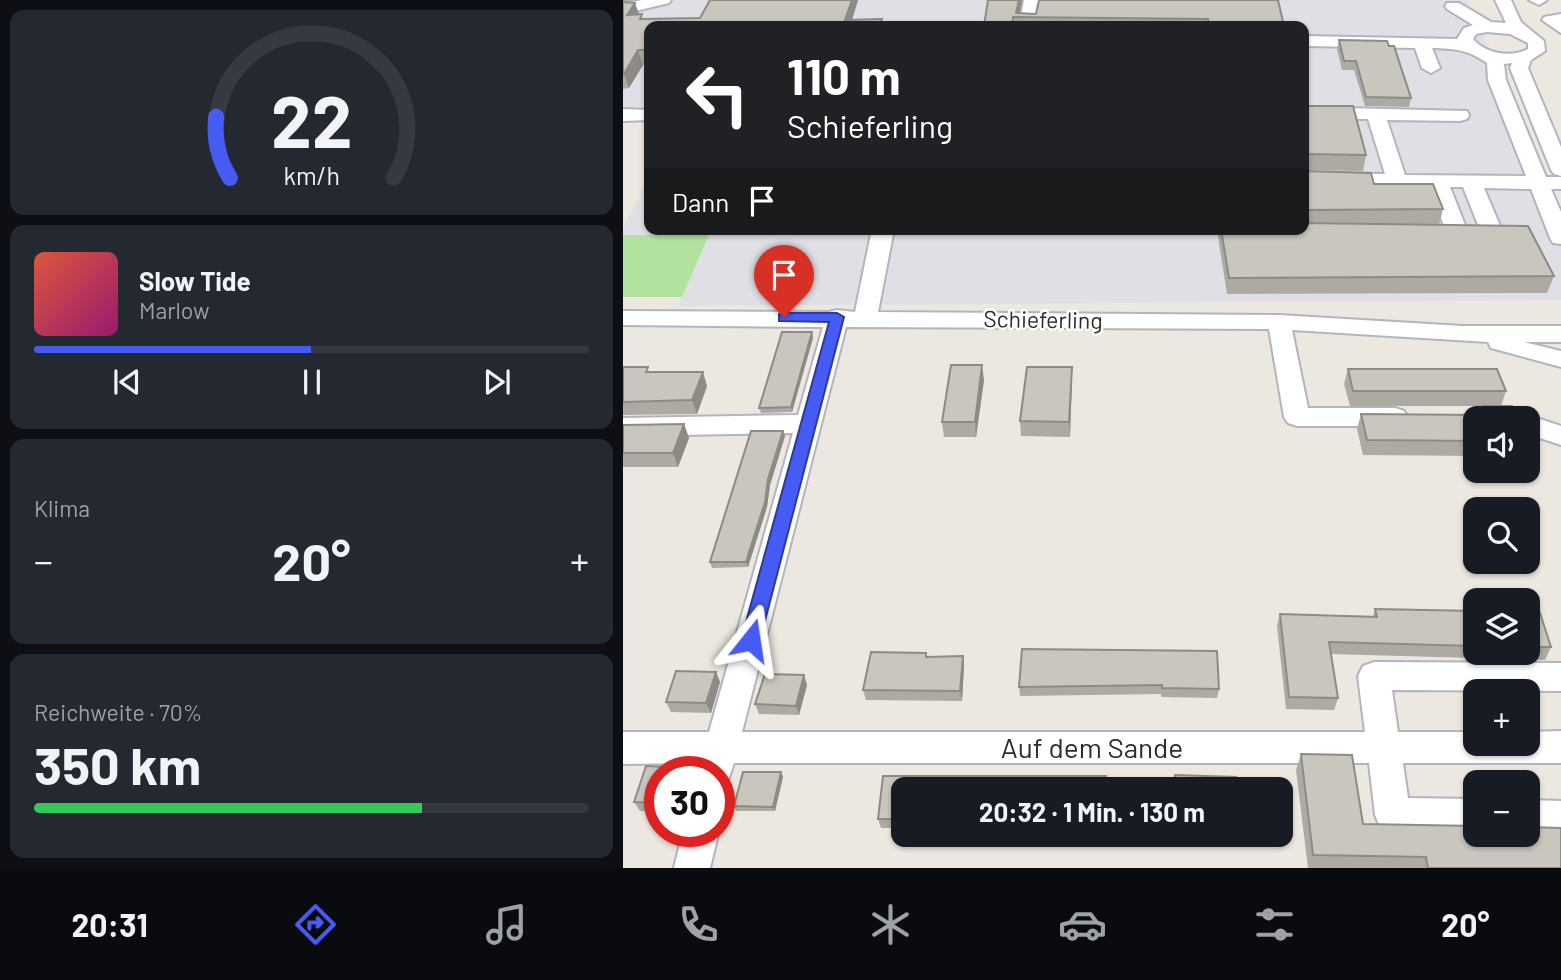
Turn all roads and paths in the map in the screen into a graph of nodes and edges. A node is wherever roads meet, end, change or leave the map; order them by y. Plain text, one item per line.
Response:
1 (663, 0) edge
2 (1032, 0) edge
3 (1504, 1) edge
4 (1451, 3) edge
5 (623, 9) edge
6 (1561, 19) edge
7 (1028, 21) edge
8 (1491, 27) junction
9 (1561, 29) edge
10 (1523, 32) junction
11 (1467, 39) junction
12 (1309, 41) edge
13 (1422, 43) junction
14 (1537, 50) junction
15 (1485, 54) junction
16 (1431, 68) dead end
17 (1309, 113) edge
18 (1376, 114) junction
19 (623, 115) edge
20 (644, 115) edge
21 (1460, 115) dead end
22 (1561, 170) edge
23 (1309, 179) edge
24 (1397, 180) junction
25 (1438, 181) junction
26 (1471, 181) junction
27 (1537, 183) junction
28 (1561, 183) edge
29 (1417, 234) edge
30 (881, 235) edge
31 (1493, 235) edge
32 (1561, 238) edge
33 (851, 317) junction
34 (623, 318) edge
35 (1279, 322) junction
36 (1463, 334) junction
37 (1561, 334) edge
38 (1561, 359) edge
39 (1417, 417) edge
40 (810, 424) junction
41 (623, 427) edge
42 (1540, 428) edge
43 (1561, 436) edge
44 (1561, 677) edge
45 (1384, 747) junction
46 (1561, 747) edge
47 (623, 748) edge
48 (686, 756) edge
49 (719, 756) edge
50 (735, 760) edge
51 (1463, 817) edge
52 (1540, 817) edge
53 (1561, 818) edge
54 (697, 847) edge
55 (692, 868) edge

1 - 5 street
2 - 7 street
3 - 8 street
3 - 10 street
4 - 8 street
4 - 11 street
6 - 9 street
8 - 10 street
8 - 11 street
10 - 14 street
11 - 13 street
11 - 15 street
12 - 13 street
13 - 16 street
14 - 15 street
14 - 22 street
15 - 27 street
17 - 18 street
18 - 21 street
18 - 24 street
19 - 20 street
23 - 24 street
24 - 25 street
25 - 26 street
25 - 29 street
26 - 27 street
26 - 31 street
27 - 28 street
27 - 32 street
30 - 33 street
33 - 34 street, Schieferling
33 - 35 street, Schieferling
33 - 40 street
35 - 36 street, Schieferling
35 - 39 street
36 - 37 street, Schieferling
36 - 38 street, Schieferling
40 - 41 street
40 - 49 street
42 - 43 street
44 - 45 street
45 - 46 street, Auf dem Sande
45 - 50 street, Auf dem Sande
45 - 51 street
47 - 48 street, Auf dem Sande
52 - 53 street
54 - 55 street

